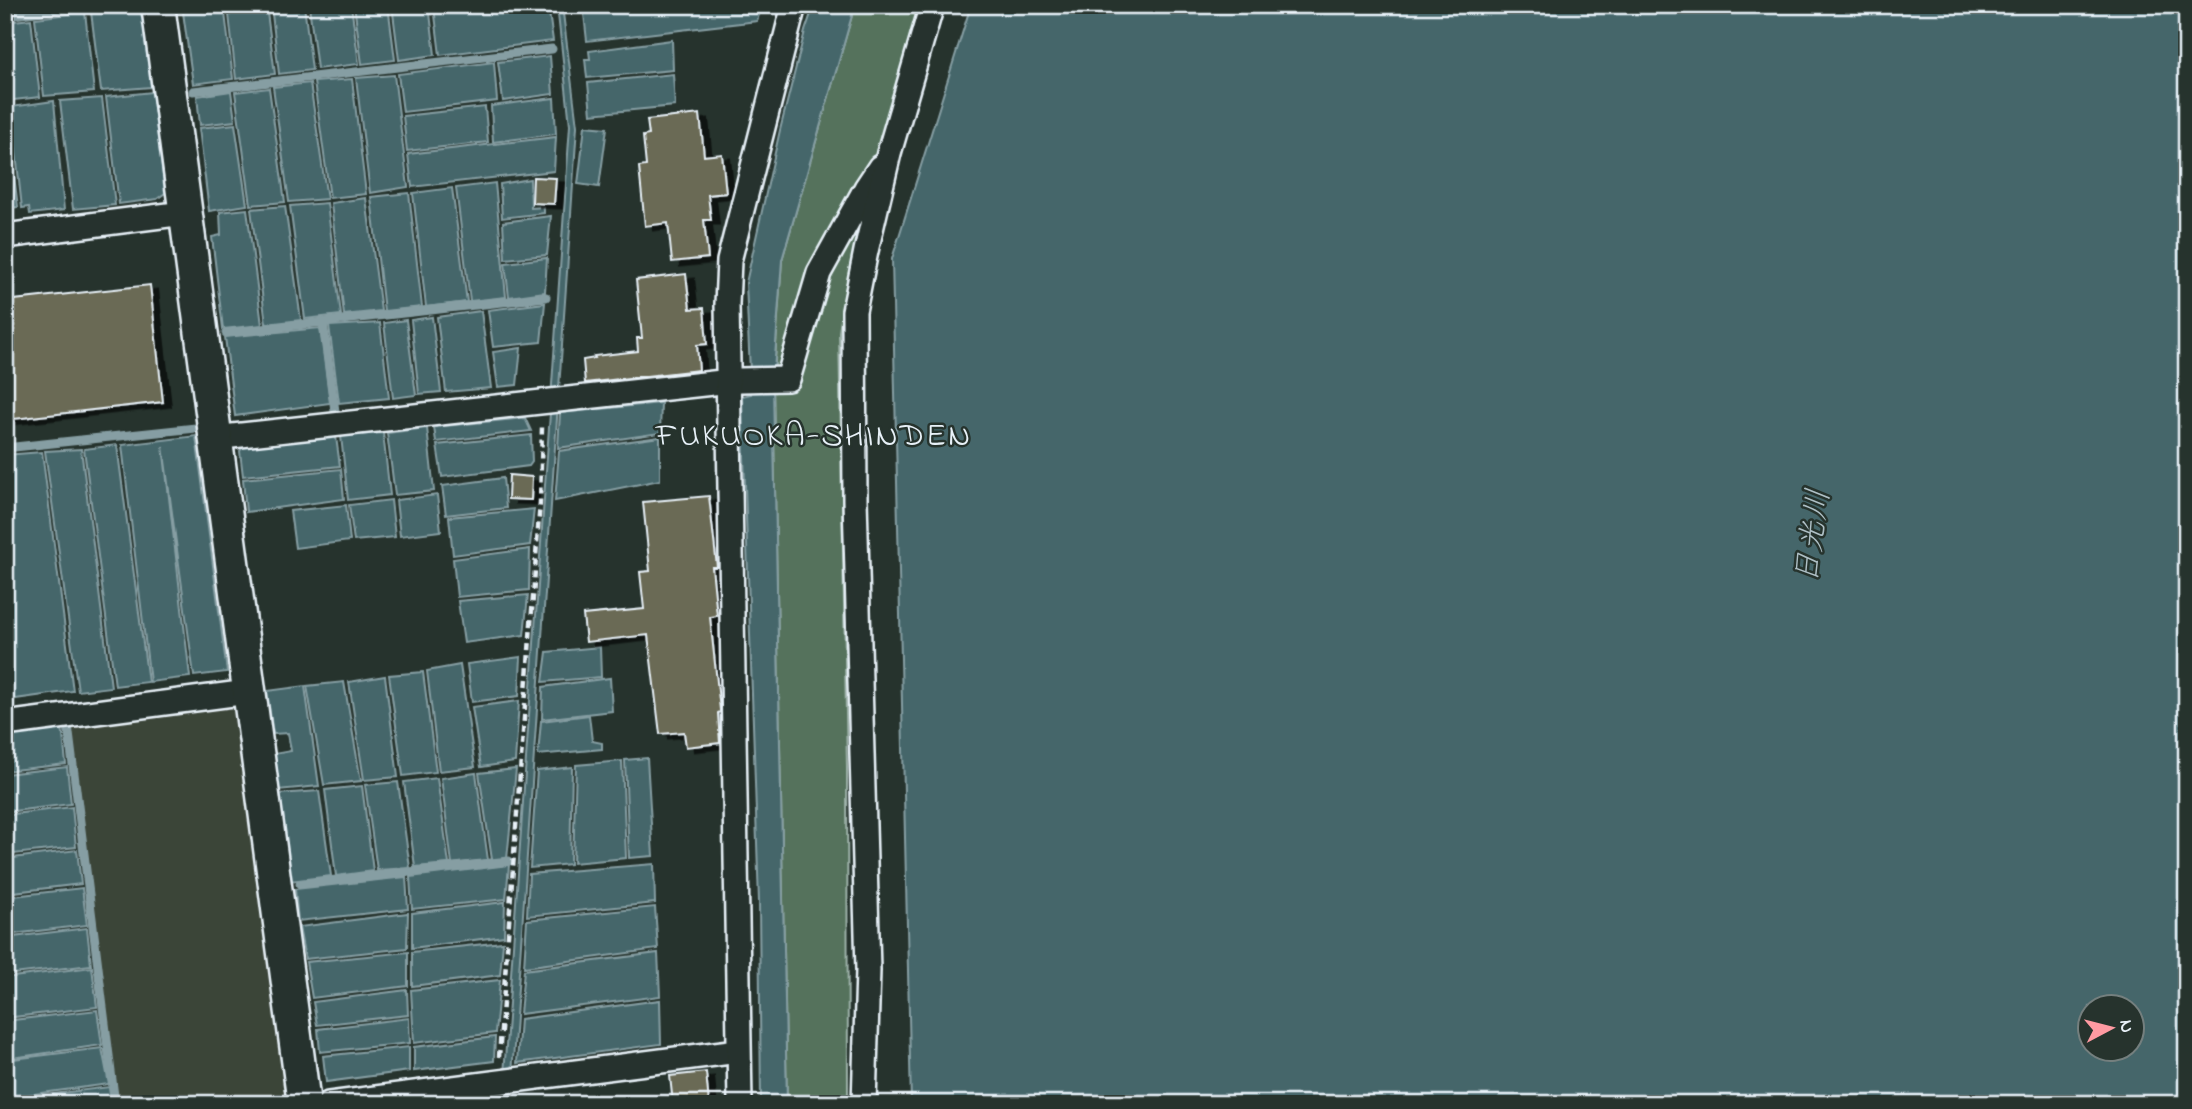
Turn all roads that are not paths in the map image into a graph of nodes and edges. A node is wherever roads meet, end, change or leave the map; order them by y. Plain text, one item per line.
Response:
1 (158, 5) edge
2 (794, 5) edge
3 (932, 5) edge
4 (889, 153) junction
5 (184, 213) junction
6 (5, 236) edge
7 (734, 381) junction
8 (214, 438) junction
9 (248, 692) junction
10 (5, 724) edge
11 (738, 1051) junction
12 (304, 1104) edge
13 (329, 1104) edge
14 (740, 1104) edge
15 (864, 1104) edge

1 - 5 street
2 - 7 street
3 - 4 street
4 - 7 street
4 - 15 street
5 - 6 street
5 - 8 street
7 - 8 street
7 - 11 street
8 - 9 street
9 - 10 street
9 - 12 street
11 - 13 street
11 - 14 street

